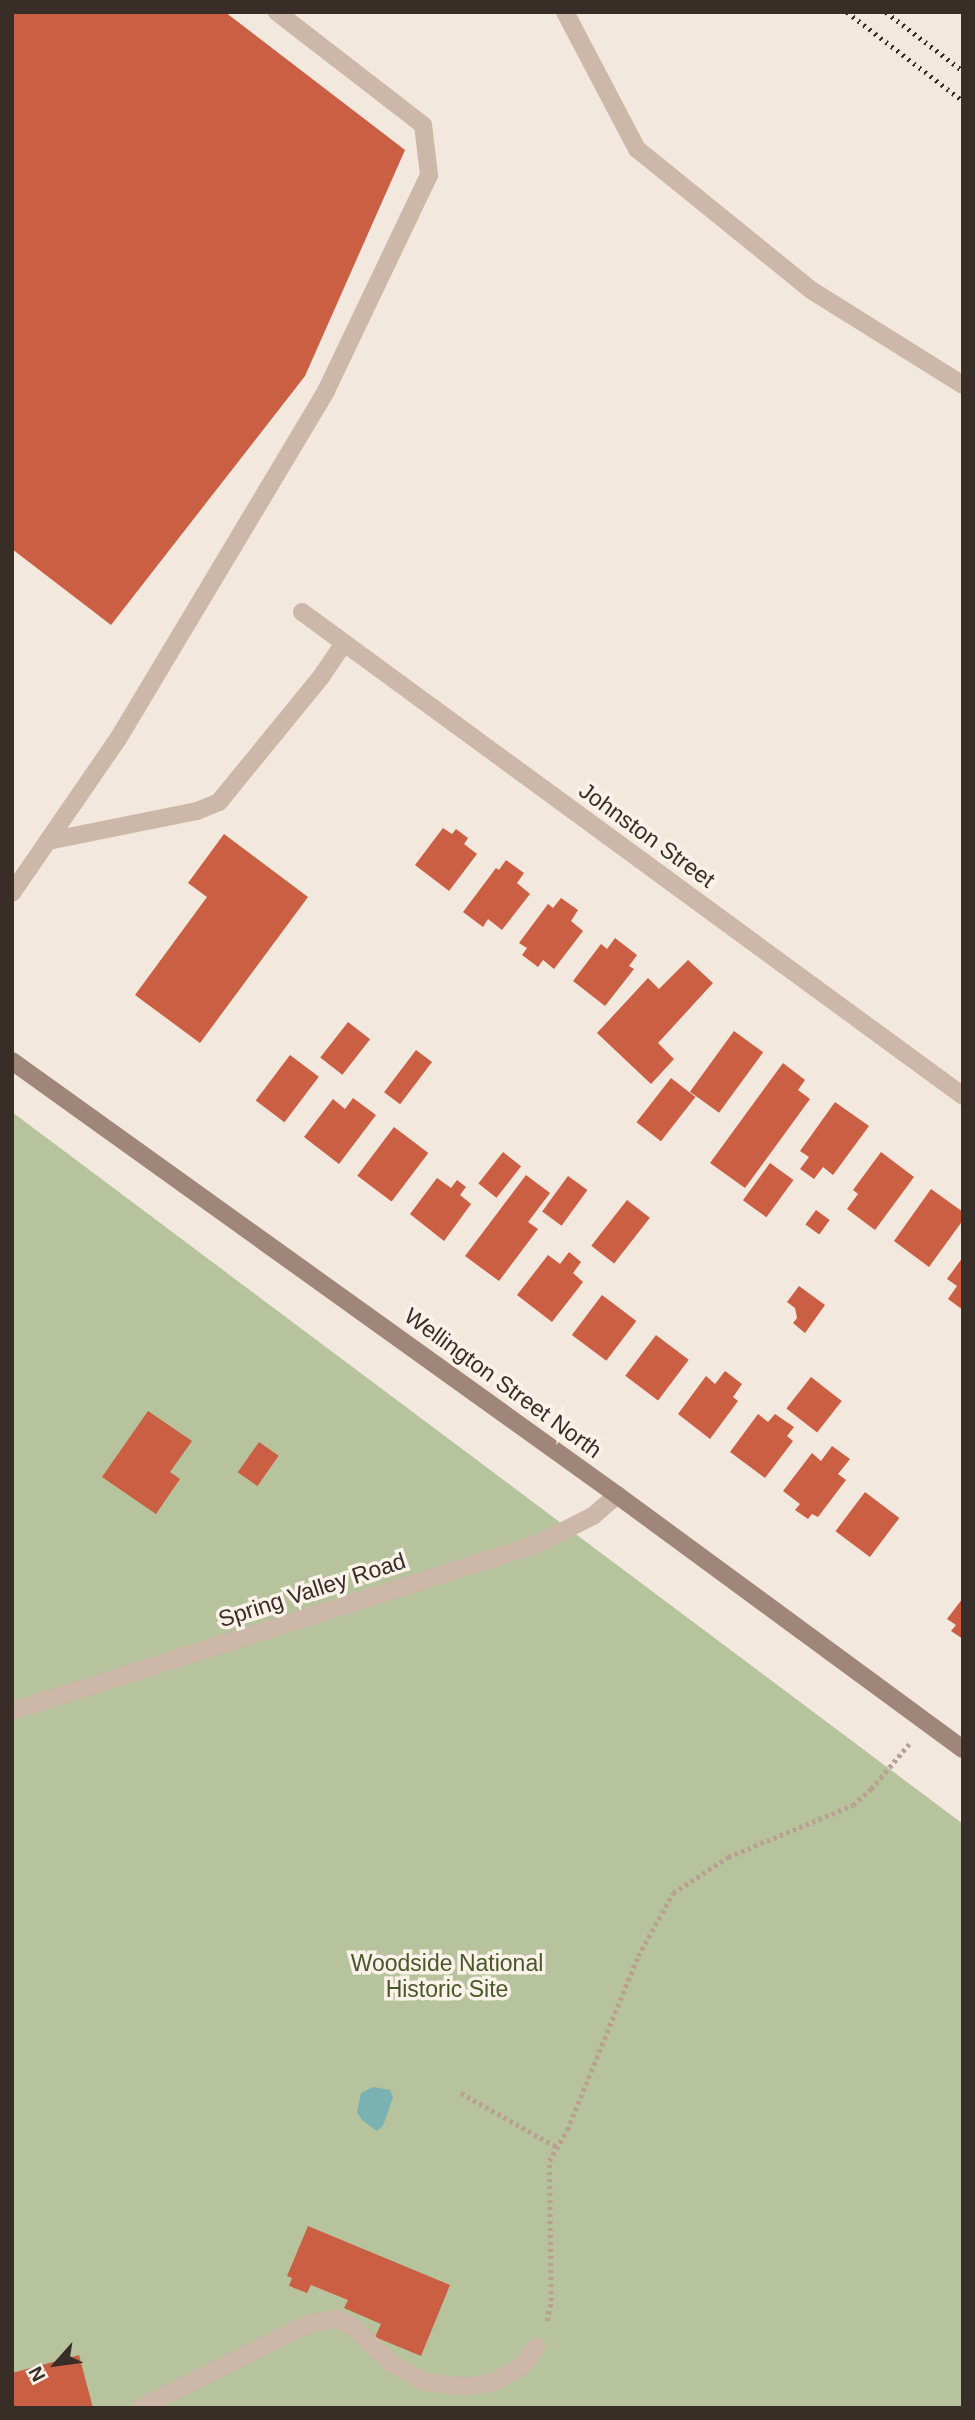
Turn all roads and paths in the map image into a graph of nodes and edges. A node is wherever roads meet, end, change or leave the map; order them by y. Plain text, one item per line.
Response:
1 (277, 12) edge
2 (565, 12) edge
3 (963, 385) edge
4 (302, 612) dead end
5 (344, 643) junction
6 (48, 841) junction
7 (12, 893) edge
8 (12, 1061) edge
9 (963, 1096) edge
10 (617, 1495) junction
11 (12, 1711) edge
12 (927, 1722) junction
13 (963, 1749) edge
14 (461, 2093) dead end
15 (556, 2147) junction
16 (536, 2347) joint
17 (140, 2408) edge

1 - 6 street
2 - 3 street
4 - 5 street, Johnston Street
5 - 6 street
5 - 9 street, Johnston Street
6 - 7 street
8 - 10 street, Wellington Street North
10 - 11 street, Spring Valley Road
10 - 12 street, Wellington Street North
12 - 13 street, Wellington Street North
12 - 15 path
14 - 15 path
15 - 16 path
16 - 17 street

